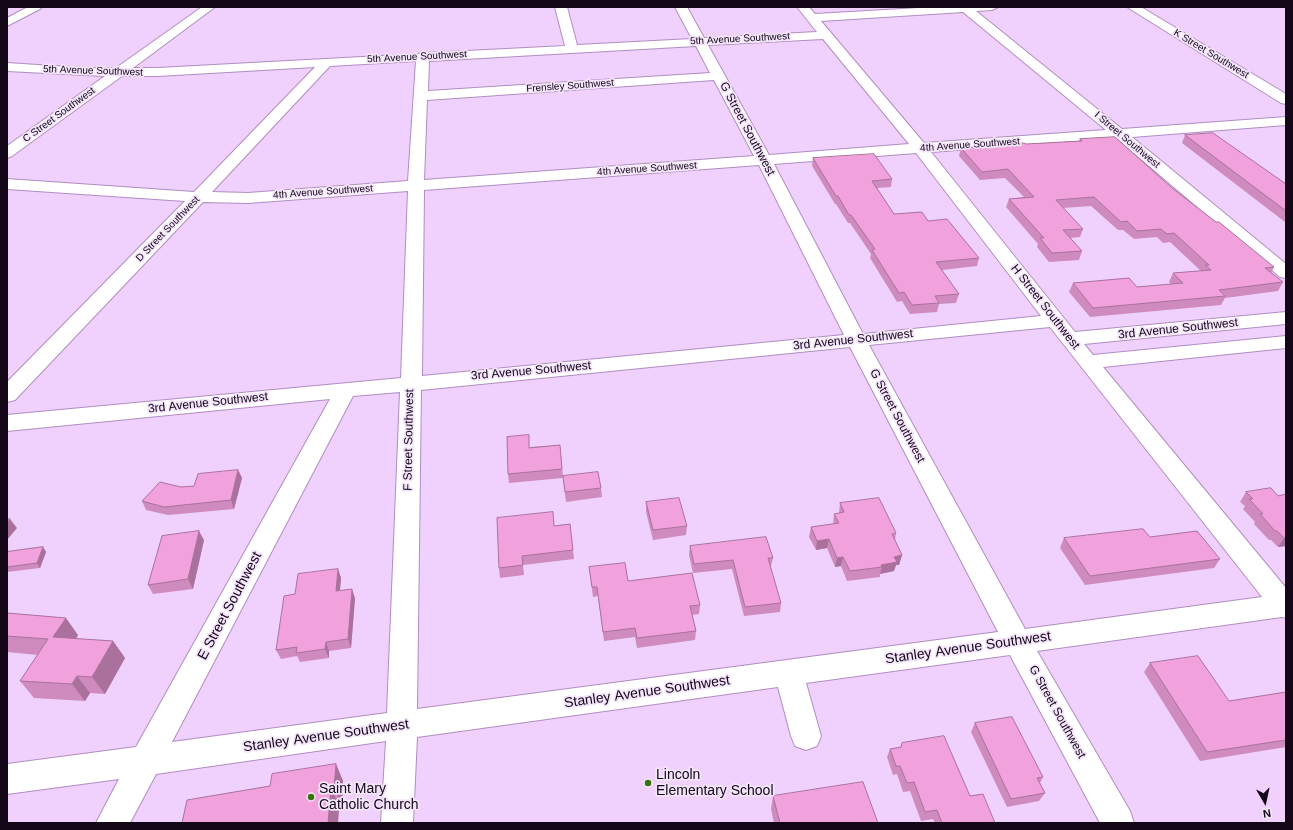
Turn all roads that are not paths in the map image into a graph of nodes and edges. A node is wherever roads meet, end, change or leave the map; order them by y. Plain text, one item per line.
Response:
1 (36, 7) edge
2 (209, 7) edge
3 (561, 7) edge
4 (681, 7) edge
5 (992, 7) edge
6 (1157, 7) edge
7 (965, 8) edge
8 (1134, 8) edge
9 (808, 13) edge
10 (7, 23) edge
11 (826, 35) junction
12 (700, 42) junction
13 (572, 48) junction
14 (423, 56) junction
15 (327, 62) junction
16 (7, 67) edge
17 (117, 73) junction
18 (719, 76) junction
19 (421, 96) junction
20 (1286, 100) edge
21 (1286, 121) edge
22 (1120, 134) junction
23 (920, 148) junction
24 (7, 153) edge
25 (764, 160) junction
26 (7, 184) edge
27 (416, 186) junction
28 (199, 197) junction
29 (1286, 273) edge
30 (1286, 318) edge
31 (1055, 321) junction
32 (1070, 339) junction
33 (856, 340) junction
34 (1286, 342) edge
35 (1088, 362) junction
36 (410, 382) junction
37 (346, 389) junction
38 (7, 395) edge
39 (7, 422) edge
40 (1285, 606) edge
41 (1017, 641) junction
42 (789, 672) junction
43 (402, 726) junction
44 (806, 736) dead end
45 (148, 760) junction
46 (7, 779) edge
47 (112, 823) edge
48 (397, 823) edge
49 (1118, 823) edge

1 - 10 street
2 - 17 street, C Street Southwest
3 - 13 street
4 - 12 street, G Street Southwest
5 - 7 street
6 - 8 street
7 - 9 street
7 - 22 street, I Street Southwest
8 - 20 street, K Street Southwest
9 - 11 street, H Street Southwest
11 - 12 street, 5th Avenue Southwest
11 - 23 street, H Street Southwest
12 - 13 street, 5th Avenue Southwest
12 - 18 street, G Street Southwest
13 - 14 street, 5th Avenue Southwest
14 - 15 street, 5th Avenue Southwest
14 - 19 street, F Street Southwest
15 - 17 street, 5th Avenue Southwest
15 - 28 street, D Street Southwest
16 - 17 street, 5th Avenue Southwest
17 - 24 street, C Street Southwest
18 - 19 street, Frensley Southwest
18 - 25 street, G Street Southwest
19 - 27 street, F Street Southwest
21 - 22 street, 4th Avenue Southwest
22 - 23 street, 4th Avenue Southwest
22 - 29 street, I Street Southwest
23 - 25 street, 4th Avenue Southwest
23 - 31 street, H Street Southwest
25 - 27 street, 4th Avenue Southwest
25 - 33 street, G Street Southwest
26 - 28 street, 4th Avenue Southwest
27 - 28 street, 4th Avenue Southwest
27 - 36 street, F Street Southwest
28 - 38 street, D Street Southwest
30 - 32 street, 3rd Avenue Southwest
31 - 32 street, H Street Southwest
31 - 33 street, 3rd Avenue Southwest
32 - 35 street, H Street Southwest
33 - 36 street, 3rd Avenue Southwest
33 - 41 street, G Street Southwest
34 - 35 street, 3rd Avenue Southwest
35 - 40 street, H Street Southwest
36 - 37 street, 3rd Avenue Southwest
36 - 43 street, F Street Southwest
37 - 39 street, 3rd Avenue Southwest
37 - 45 street, E Street Southwest
40 - 41 street, Stanley Avenue Southwest
41 - 42 street, Stanley Avenue Southwest
41 - 49 street, G Street Southwest
42 - 43 street, Stanley Avenue Southwest
42 - 44 street
43 - 45 street, Stanley Avenue Southwest
43 - 48 street, F Street Southwest
45 - 46 street, Stanley Avenue Southwest
45 - 47 street, E Street Southwest

